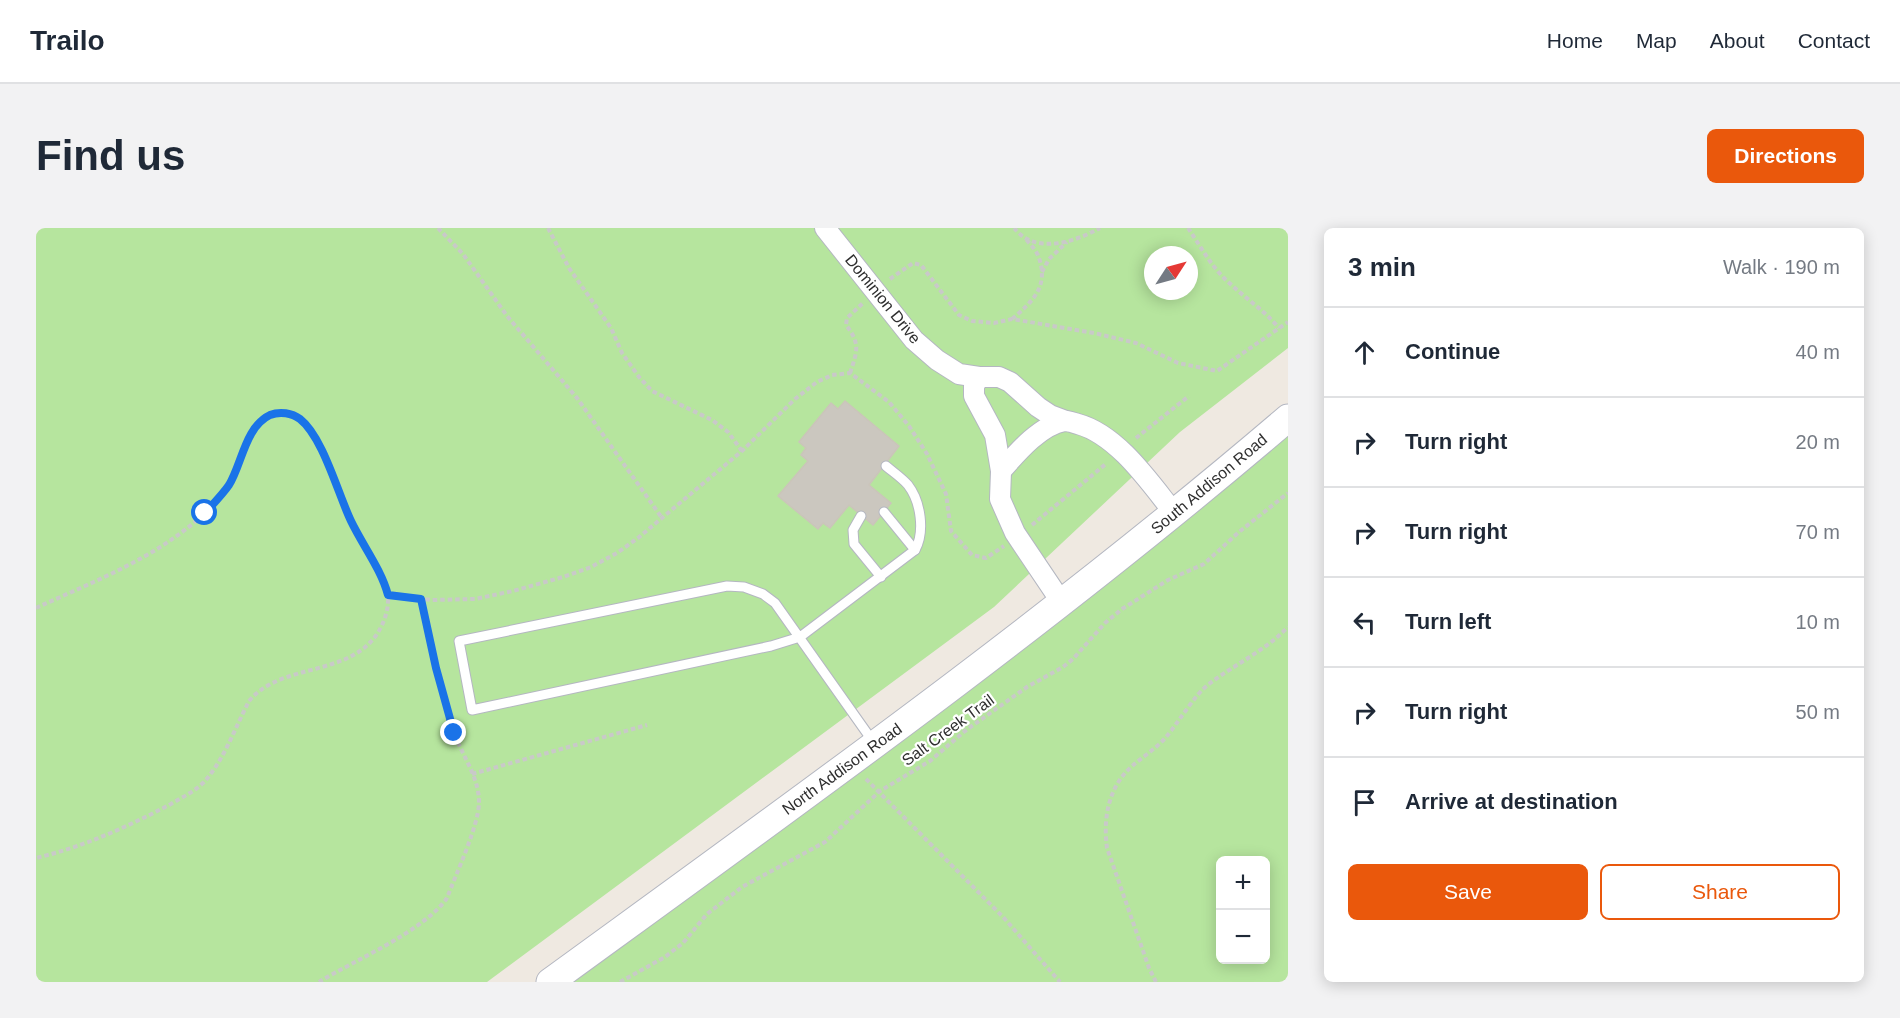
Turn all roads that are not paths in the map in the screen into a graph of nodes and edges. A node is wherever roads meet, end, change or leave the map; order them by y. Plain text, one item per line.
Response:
1 (825, 228) edge
2 (979, 377) junction
3 (1288, 418) edge
4 (1066, 421) junction
5 (886, 465) dead end
6 (1001, 471) junction
7 (884, 512) dead end
8 (1175, 514) junction
9 (861, 516) dead end
10 (1130, 549) joint
11 (915, 550) junction
12 (882, 577) junction
13 (1062, 603) junction
14 (800, 637) junction
15 (875, 745) junction
16 (550, 982) edge

1 - 2 street, Dominion Drive
2 - 4 street, Dominion Drive
2 - 6 street
3 - 8 street, South Addison Road
4 - 6 street
4 - 8 street, Dominion Drive
5 - 11 lane
6 - 13 street
7 - 11 lane
8 - 10 street, South Addison Road
9 - 12 lane
10 - 13 street, North Addison Road
11 - 12 lane
12 - 14 lane
13 - 15 street, North Addison Road
14 - 14 lane
14 - 15 lane
15 - 16 street, North Addison Road

